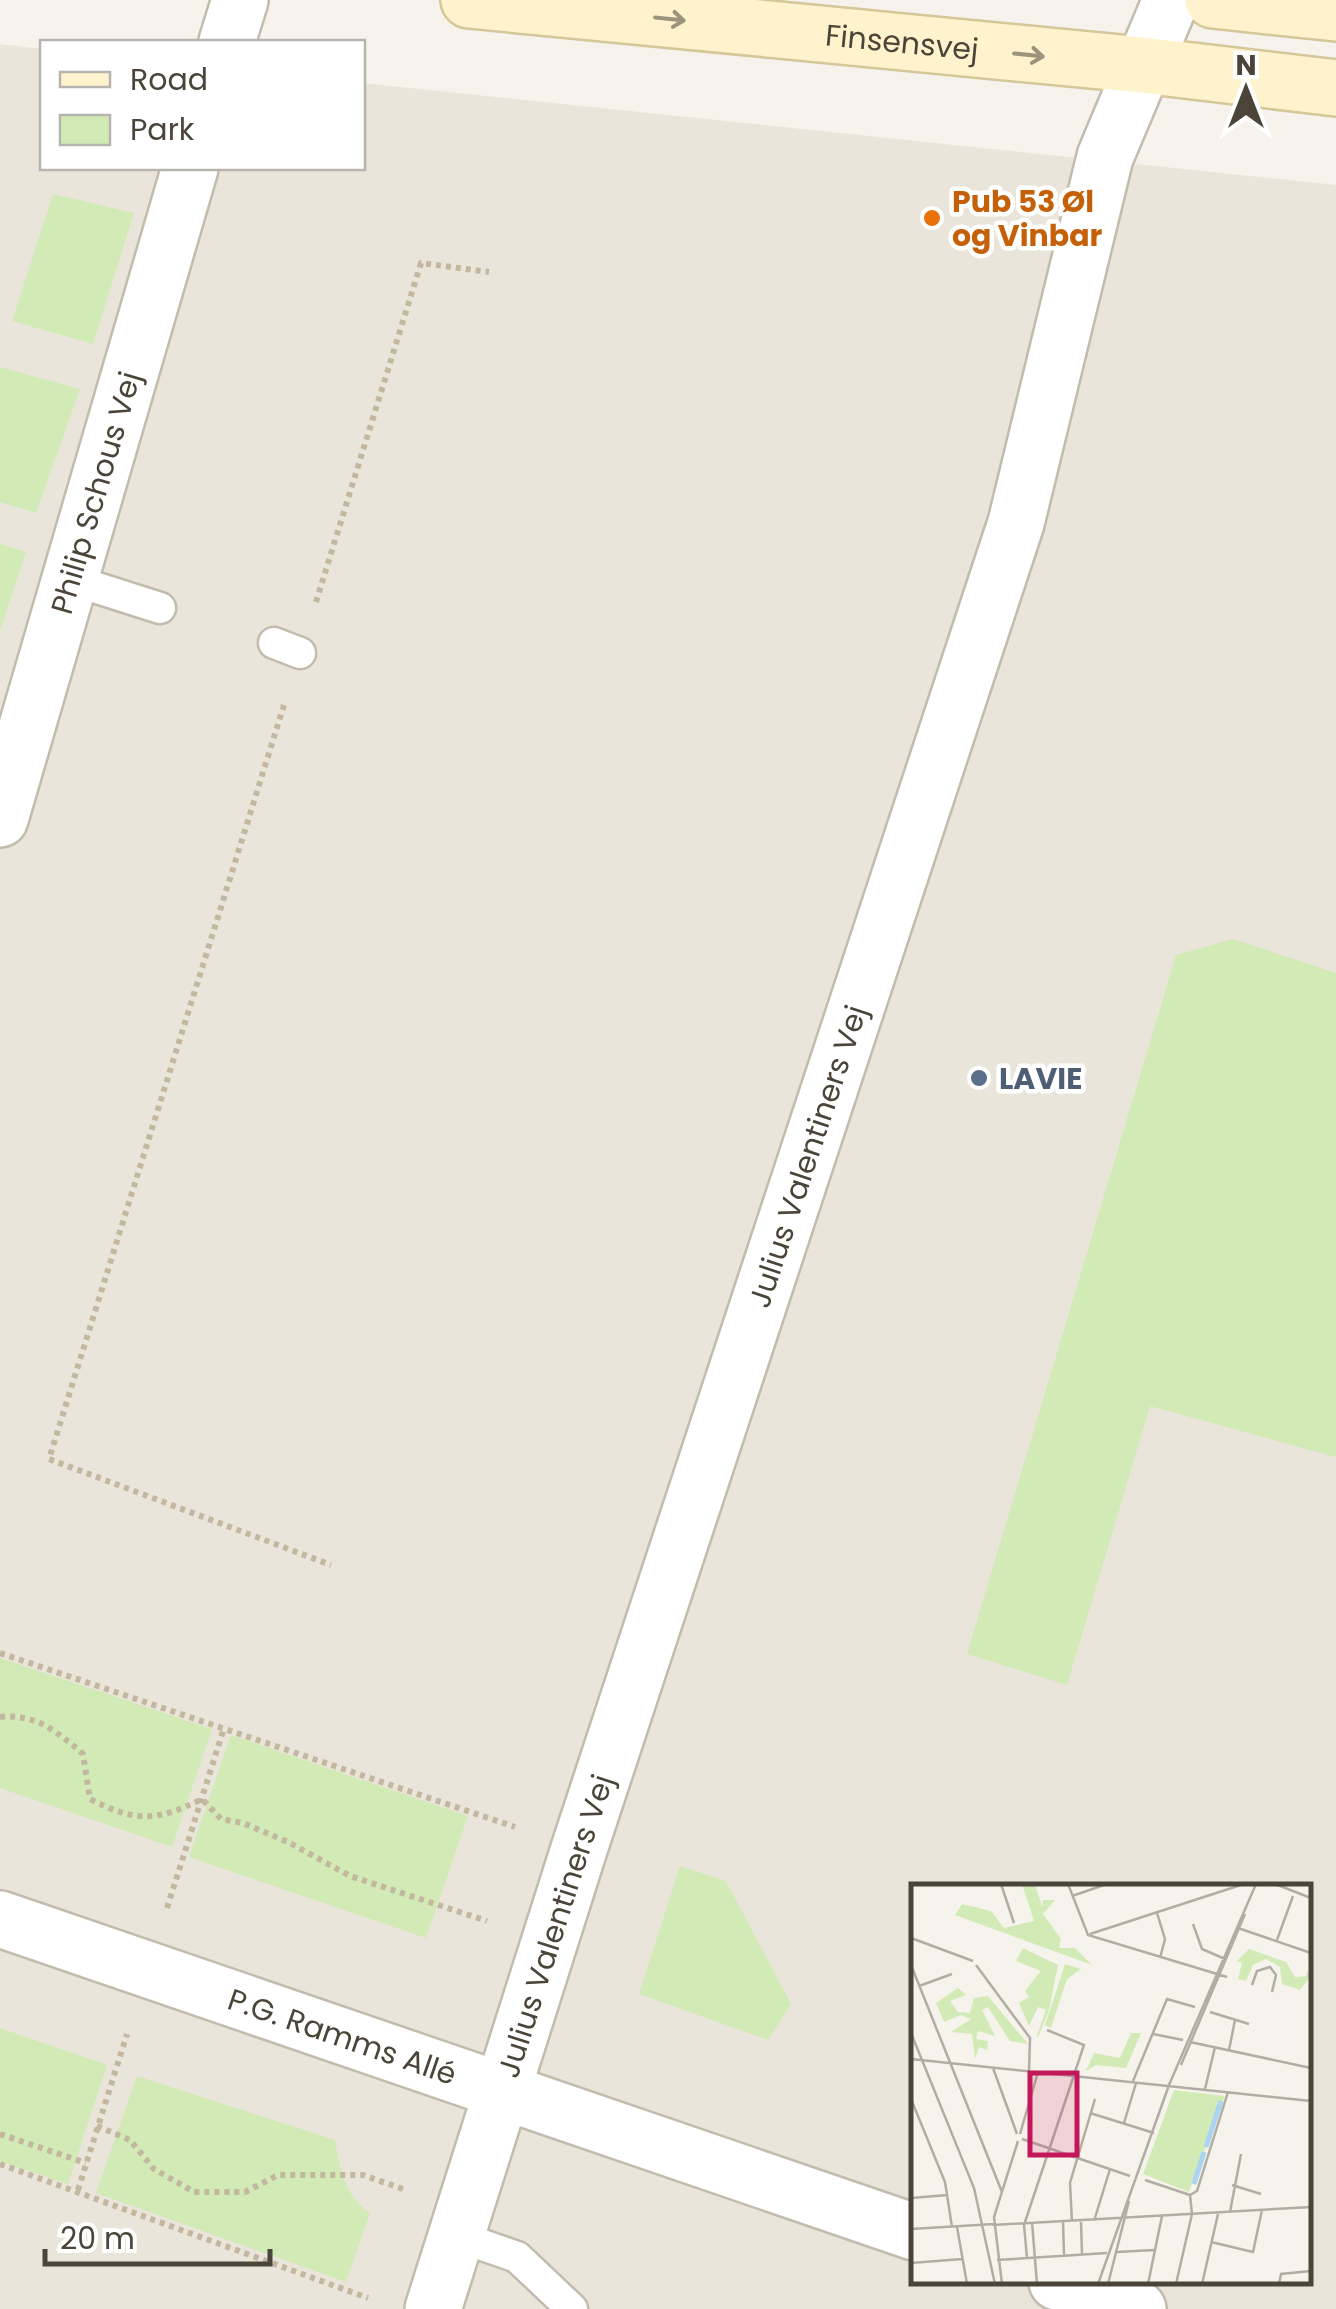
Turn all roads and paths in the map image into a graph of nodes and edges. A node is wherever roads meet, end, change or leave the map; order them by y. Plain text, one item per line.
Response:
1 (240, 0) edge
2 (469, 0) edge
3 (1171, 0) edge
4 (1213, 0) edge
5 (1336, 13) edge
6 (228, 40) edge
7 (1142, 65) junction
8 (1336, 88) edge
9 (189, 170) edge
10 (489, 272) dead end
11 (69, 579) junction
12 (160, 608) dead end
13 (0, 820) edge
14 (331, 1565) dead end
15 (0, 1653) edge
16 (0, 1717) edge
17 (579, 1850) junction
18 (0, 1919) edge
19 (551, 1941) junction
20 (504, 2092) junction
21 (98, 2126) dead end
22 (0, 2134) edge
23 (86, 2163) dead end
24 (0, 2164) edge
25 (462, 2223) junction
26 (911, 2231) edge
27 (1064, 2284) edge
28 (380, 2302) dead end
29 (434, 2309) edge
30 (572, 2309) edge
31 (1138, 2309) edge

1 - 6 street
2 -> 7 street, Finsensvej
3 - 7 street, Julius Valentiners Vej
4 - 5 street
7 - 8 street, Finsensvej
7 - 17 street, Julius Valentiners Vej
9 - 11 street, Philip Schous Vej
10 - 14 path
11 - 12 lane
11 - 13 street, Philip Schous Vej
15 - 17 path
16 - 19 path
17 - 19 street, Julius Valentiners Vej
18 - 20 street, P.G. Ramms Allé
19 - 20 street, Julius Valentiners Vej
20 - 25 street, Julius Valentiners Vej
20 - 26 street, P.G. Ramms Allé
21 - 25 path
22 - 23 path
24 - 28 path
25 - 29 street, Julius Valentiners Vej
25 - 30 lane
27 - 31 street

